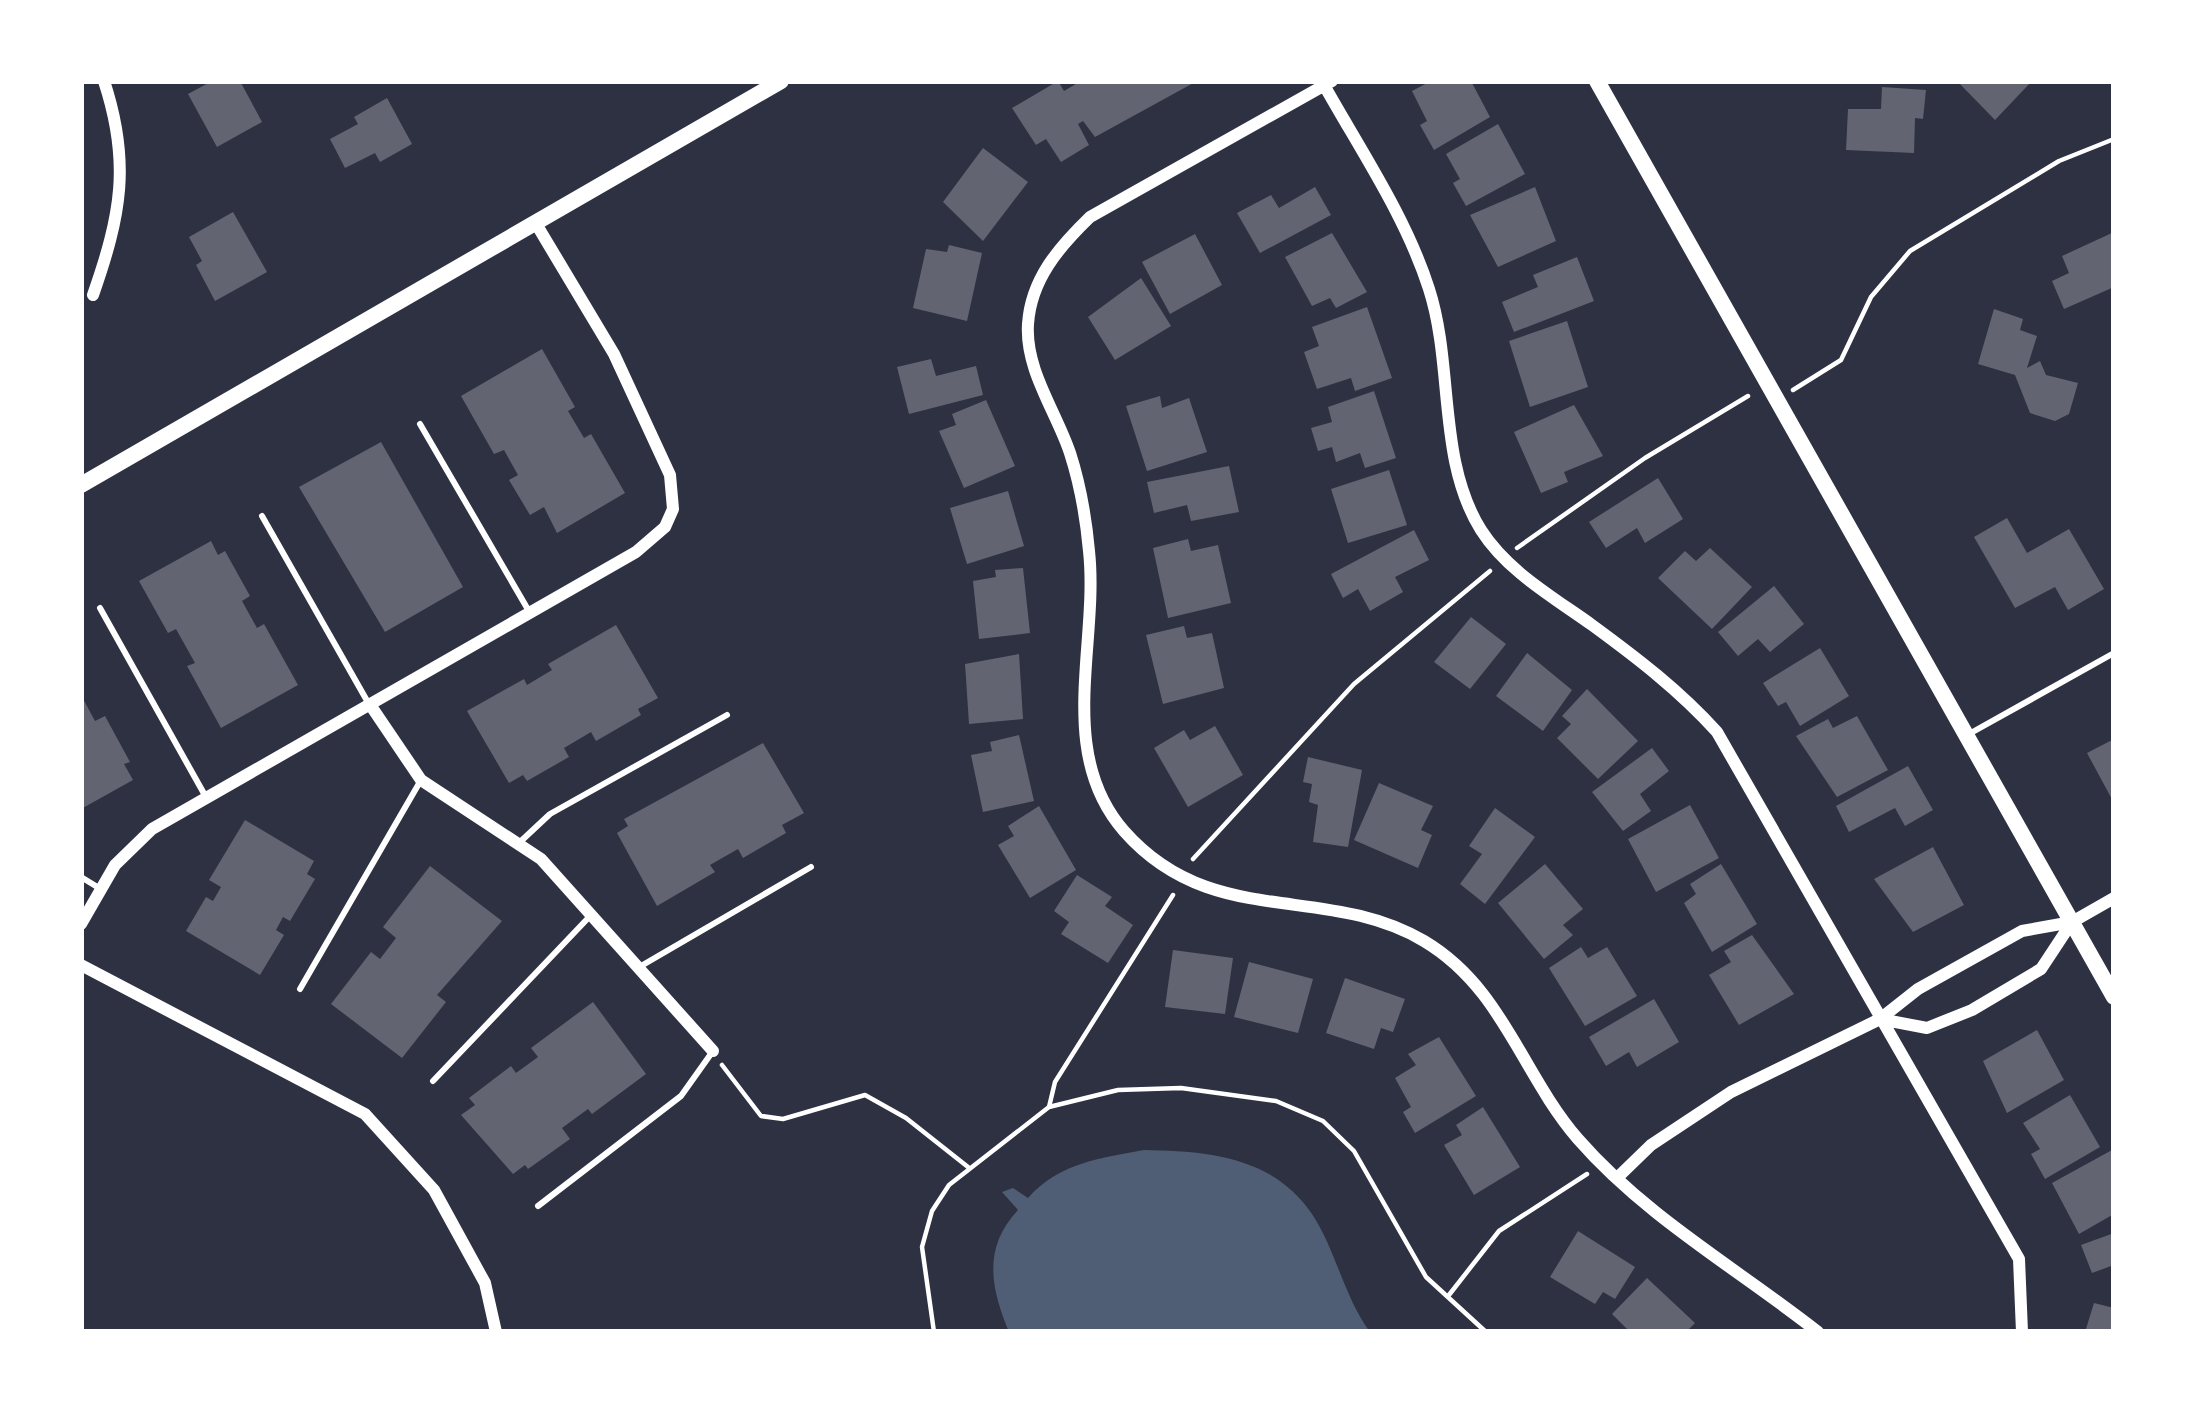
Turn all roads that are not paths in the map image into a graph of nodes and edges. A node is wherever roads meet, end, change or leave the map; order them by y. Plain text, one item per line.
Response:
1 (104, 81) edge
2 (781, 81) edge
3 (1597, 81) edge
4 (1328, 83) edge
5 (535, 222) junction
6 (93, 295) dead end
7 (421, 424) dead end
8 (81, 485) edge
9 (262, 516) dead end
10 (100, 608) dead end
11 (530, 613) junction
12 (2114, 653) edge
13 (370, 706) junction
14 (727, 715) dead end
15 (1966, 735) junction
16 (421, 780) junction
17 (207, 799) junction
18 (520, 842) junction
19 (811, 867) dead end
20 (81, 877) edge
21 (99, 888) junction
22 (2114, 898) edge
23 (593, 913) junction
24 (2072, 922) junction
25 (81, 924) edge
26 (81, 965) edge
27 (640, 966) junction
28 (300, 989) dead end
29 (2114, 997) edge
30 (1880, 1018) junction
31 (713, 1052) joint
32 (433, 1081) dead end
33 (1618, 1177) junction
34 (538, 1206) dead end
35 (496, 1332) edge
36 (1818, 1332) edge
37 (2022, 1332) edge

1 - 6 street
2 - 5 street
3 - 15 street
4 - 30 street
4 - 33 street
5 - 8 street
5 - 11 street
7 - 11 lane
9 - 13 lane
10 - 17 lane
11 - 13 street
12 - 15 lane
13 - 16 street
13 - 17 street
14 - 18 lane
15 - 24 street
16 - 18 street
16 - 28 lane
17 - 21 street
18 - 23 street
19 - 27 lane
20 - 21 lane
21 - 25 street
22 - 24 street
23 - 27 street
23 - 32 lane
24 - 29 street
24 - 30 street
24 - 30 street
26 - 35 street
27 - 31 street
30 - 33 street
30 - 37 street
31 - 34 lane
33 - 36 street

